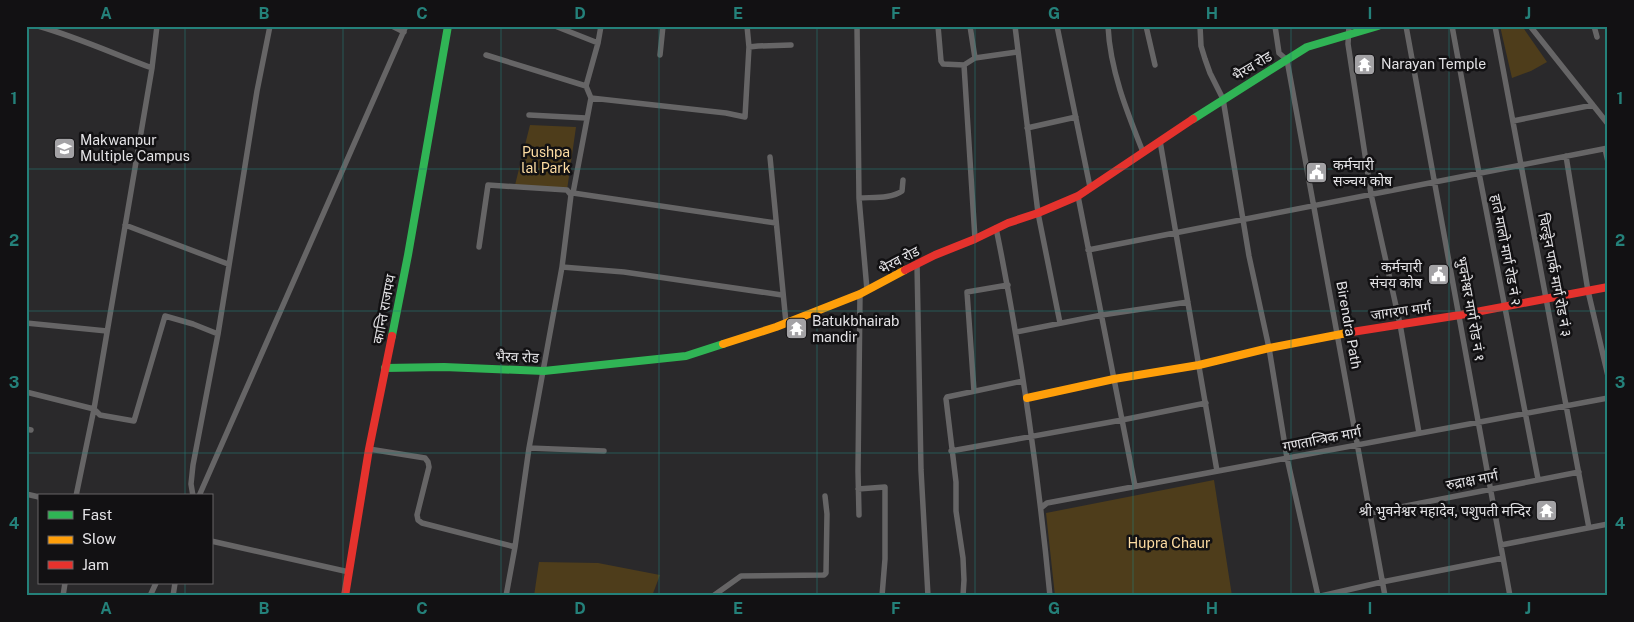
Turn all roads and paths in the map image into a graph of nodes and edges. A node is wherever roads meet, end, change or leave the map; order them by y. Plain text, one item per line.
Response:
1 (38, 26) edge
2 (157, 26) edge
3 (270, 26) edge
4 (392, 26) edge
5 (448, 26) edge
6 (555, 26) edge
7 (601, 26) edge
8 (664, 26) edge
9 (747, 26) edge
10 (857, 26) edge
11 (938, 26) edge
12 (970, 26) edge
13 (1015, 26) edge
14 (1057, 26) edge
15 (1108, 26) edge
16 (1146, 26) edge
17 (1200, 26) edge
18 (1275, 26) edge
19 (1378, 26) edge
20 (1406, 26) edge
21 (1452, 26) edge
22 (1495, 26) edge
23 (1530, 26) edge
24 (1594, 26) edge
25 (405, 29) edge
26 (1350, 30) edge
27 (1597, 37) dead end
28 (598, 43) junction
29 (791, 45) dead end
30 (749, 47) junction
31 (1017, 52) junction
32 (486, 55) dead end
33 (660, 55) dead end
34 (975, 58) junction
35 (1287, 60) junction
36 (1155, 64) dead end
37 (964, 65) junction
38 (152, 68) junction
39 (586, 86) junction
40 (591, 98) junction
41 (1223, 99) junction
42 (1592, 105) junction
43 (529, 115) dead end
44 (1076, 117) junction
45 (586, 118) junction
46 (1513, 121) junction
47 (1608, 124) edge
48 (1027, 128) junction
49 (1160, 141) junction
50 (1606, 148) edge
51 (1143, 152) junction
52 (1566, 156) junction
53 (770, 157) dead end
54 (1608, 162) edge
55 (1521, 165) junction
56 (1478, 173) junction
57 (903, 180) dead end
58 (1436, 182) junction
59 (1090, 187) junction
60 (572, 194) junction
61 (1371, 194) junction
62 (1078, 196) junction
63 (859, 198) junction
64 (1314, 206) junction
65 (1038, 213) junction
66 (1244, 219) junction
67 (776, 224) junction
68 (125, 226) junction
69 (996, 228) junction
70 (1176, 232) junction
71 (975, 239) junction
72 (479, 247) dead end
73 (1088, 250) junction
74 (228, 264) junction
75 (917, 264) junction
76 (562, 267) junction
77 (1008, 285) junction
78 (1608, 287) edge
79 (1588, 291) junction
80 (863, 292) junction
81 (782, 295) junction
82 (1546, 299) junction
83 (1188, 302) junction
84 (1505, 307) junction
85 (1102, 315) junction
86 (1460, 315) junction
87 (26, 323) edge
88 (786, 323) junction
89 (1060, 323) junction
90 (1400, 324) junction
91 (107, 331) junction
92 (1016, 332) junction
93 (218, 334) junction
94 (1337, 334) junction
95 (1269, 348) junction
96 (1199, 365) junction
97 (385, 368) junction
98 (544, 371) junction
99 (1608, 376) edge
100 (1114, 379) junction
101 (1023, 382) junction
102 (974, 391) junction
103 (26, 392) edge
104 (1027, 398) junction
105 (1608, 398) edge
106 (1206, 403) junction
107 (1566, 406) junction
108 (94, 409) junction
109 (1525, 413) junction
110 (1122, 420) junction
111 (1479, 422) junction
112 (1419, 433) junction
113 (1032, 436) junction
114 (1358, 445) junction
115 (529, 448) junction
116 (369, 449) junction
117 (604, 451) dead end
118 (951, 451) junction
119 (1288, 458) junction
120 (1217, 471) junction
121 (1579, 472) junction
122 (1538, 479) junction
123 (1135, 486) junction
124 (858, 489) junction
125 (1491, 489) junction
126 (76, 494) edge
127 (193, 494) edge
128 (200, 494) edge
129 (825, 496) dead end
130 (1042, 506) junction
131 (1370, 513) junction
132 (859, 515) dead end
133 (1608, 524) edge
134 (1589, 528) junction
135 (212, 541) edge
136 (1501, 545) junction
137 (515, 547) junction
138 (1504, 558) junction
139 (349, 572) junction
140 (1382, 582) junction
141 (156, 584) edge
142 (150, 596) edge
143 (345, 596) edge
144 (506, 596) edge
145 (713, 596) edge
146 (882, 596) edge
147 (928, 596) edge
148 (963, 596) edge
149 (1050, 596) edge
150 (1319, 596) edge
151 (1385, 596) edge
152 (1510, 596) edge

1 - 38 street
2 - 38 street
3 - 74 street
4 - 25 street
5 - 97 main road, कान्ति राजपथ
6 - 28 street
7 - 28 street
8 - 33 street
9 - 30 street
10 - 63 street
11 - 37 street
12 - 34 street
13 - 31 street
14 - 44 street
15 - 51 street
16 - 36 street
17 - 41 street
18 - 35 street, Birendra Path
19 - 26 main road, भैरव रोड
20 - 58 street, भुवनेश्वर मार्ग रोड नं १
21 - 56 street, हाते मालो मार्ग रोड नं २
22 - 46 street, चिल्ड्रेन पार्क मार्ग रोड नं ३
23 - 42 street
24 - 27 street
25 - 128 street
26 - 35 main road, भैरव रोड
26 - 61 street
28 - 39 street
29 - 30 street
30 - 40 street
31 - 34 street
31 - 48 street
32 - 39 street
34 - 37 street
35 - 41 main road, भैरव रोड
35 - 64 street, Birendra Path
37 - 71 street
38 - 68 street
39 - 40 street
40 - 45 street
41 - 49 main road, भैरव रोड
41 - 66 street
42 - 46 street
42 - 47 street
43 - 45 street
44 - 48 street
44 - 59 street
45 - 60 street
46 - 55 street, चिल्ड्रेन पार्क मार्ग रोड नं ३
48 - 65 street
49 - 51 main road, भैरव रोड
49 - 70 street
50 - 52 street
50 - 54 street
51 - 59 main road, भैरव रोड
52 - 55 street
52 - 79 street
53 - 67 street
55 - 56 street
55 - 82 street, चिल्ड्रेन पार्क मार्ग रोड नं ३
56 - 58 street
56 - 84 street, हाते मालो मार्ग रोड नं २
57 - 63 street
58 - 61 street
58 - 86 street, भुवनेश्वर मार्ग रोड नं १
59 - 62 main road, भैरव रोड
60 - 67 street
60 - 72 street
60 - 76 street
61 - 64 street
61 - 90 street
62 - 65 main road, भैरव रोड
62 - 73 street
63 - 80 street
64 - 66 street
64 - 94 street, Birendra Path
65 - 69 main road, भैरव रोड
65 - 89 street
66 - 70 street
66 - 95 street
67 - 81 street
68 - 74 street
68 - 91 street
69 - 71 main road, भैरव रोड
69 - 77 street
70 - 73 street
70 - 83 street
71 - 75 main road, भैरव रोड
73 - 85 street
74 - 93 street
75 - 80 main road, भैरव रोड
75 - 147 street
76 - 81 street
76 - 98 street
77 - 92 street
77 - 102 street
78 - 79 main road, जागरण मार्ग
79 - 82 main road, जागरण मार्ग
79 - 99 street
80 - 88 main road, भैरव रोड
80 - 124 street
81 - 88 street
82 - 84 main road, जागरण मार्ग
82 - 107 street, चिल्ड्रेन पार्क मार्ग रोड नं ३
83 - 85 street
83 - 96 street
84 - 86 main road, जागरण मार्ग
84 - 109 street, हाते मालो मार्ग रोड नं २
85 - 89 street
85 - 100 street
86 - 90 main road, जागरण मार्ग
86 - 111 street, भुवनेश्वर मार्ग रोड नं १
87 - 91 street
88 - 98 main road, भैरव रोड
89 - 92 street
90 - 94 main road, जागरण मार्ग
90 - 112 street
91 - 108 street
92 - 101 street
93 - 108 street
93 - 127 street
94 - 95 main road, जागरण मार्ग
94 - 114 street, Birendra Path
95 - 96 main road, जागरण मार्ग
95 - 119 street
96 - 100 main road, जागरण मार्ग
96 - 106 street
97 - 98 main road, भैरव रोड
97 - 116 main road, कान्ति राजपथ
98 - 115 street
100 - 104 main road, जागरण मार्ग
100 - 110 street
101 - 102 street
101 - 104 street
102 - 118 street
103 - 108 street
104 - 113 street
105 - 107 street, गणतान्त्रिक मार्ग
106 - 110 street
106 - 120 street
107 - 109 street, गणतान्त्रिक मार्ग
107 - 121 street, चिल्ड्रेन पार्क मार्ग रोड नं ३
108 - 126 street
109 - 111 street, गणतान्त्रिक मार्ग
109 - 122 street, हाते मालो मार्ग रोड नं २
110 - 113 street
110 - 123 street
111 - 112 street, गणतान्त्रिक मार्ग
111 - 125 street, भुवनेश्वर मार्ग रोड नं १
112 - 114 street, गणतान्त्रिक मार्ग
113 - 118 street
113 - 130 street
114 - 119 street, गणतान्त्रिक मार्ग
114 - 131 street, Birendra Path
115 - 117 street
115 - 137 street
116 - 137 street
116 - 139 main road, कान्ति राजपथ
118 - 148 street
119 - 120 street, गणतान्त्रिक मार्ग
119 - 150 street
120 - 123 street, गणतान्त्रिक मार्ग
121 - 122 street, रुद्राक्ष मार्ग
121 - 134 street, चिल्ड्रेन पार्क मार्ग रोड नं ३
122 - 125 street, रुद्राक्ष मार्ग
123 - 130 street, गणतान्त्रिक मार्ग
124 - 132 street
124 - 146 street
125 - 131 street, रुद्राक्ष मार्ग
125 - 136 street, भुवनेश्वर मार्ग रोड नं १
129 - 145 street
130 - 149 street
131 - 140 street, Birendra Path
133 - 134 street
134 - 136 street
135 - 139 street
136 - 138 street, भुवनेश्वर मार्ग रोड नं १
137 - 144 street
138 - 140 street
138 - 152 street, भुवनेश्वर मार्ग रोड नं १
139 - 143 main road, कान्ति राजपथ
140 - 150 street
140 - 151 street, Birendra Path
141 - 142 street

